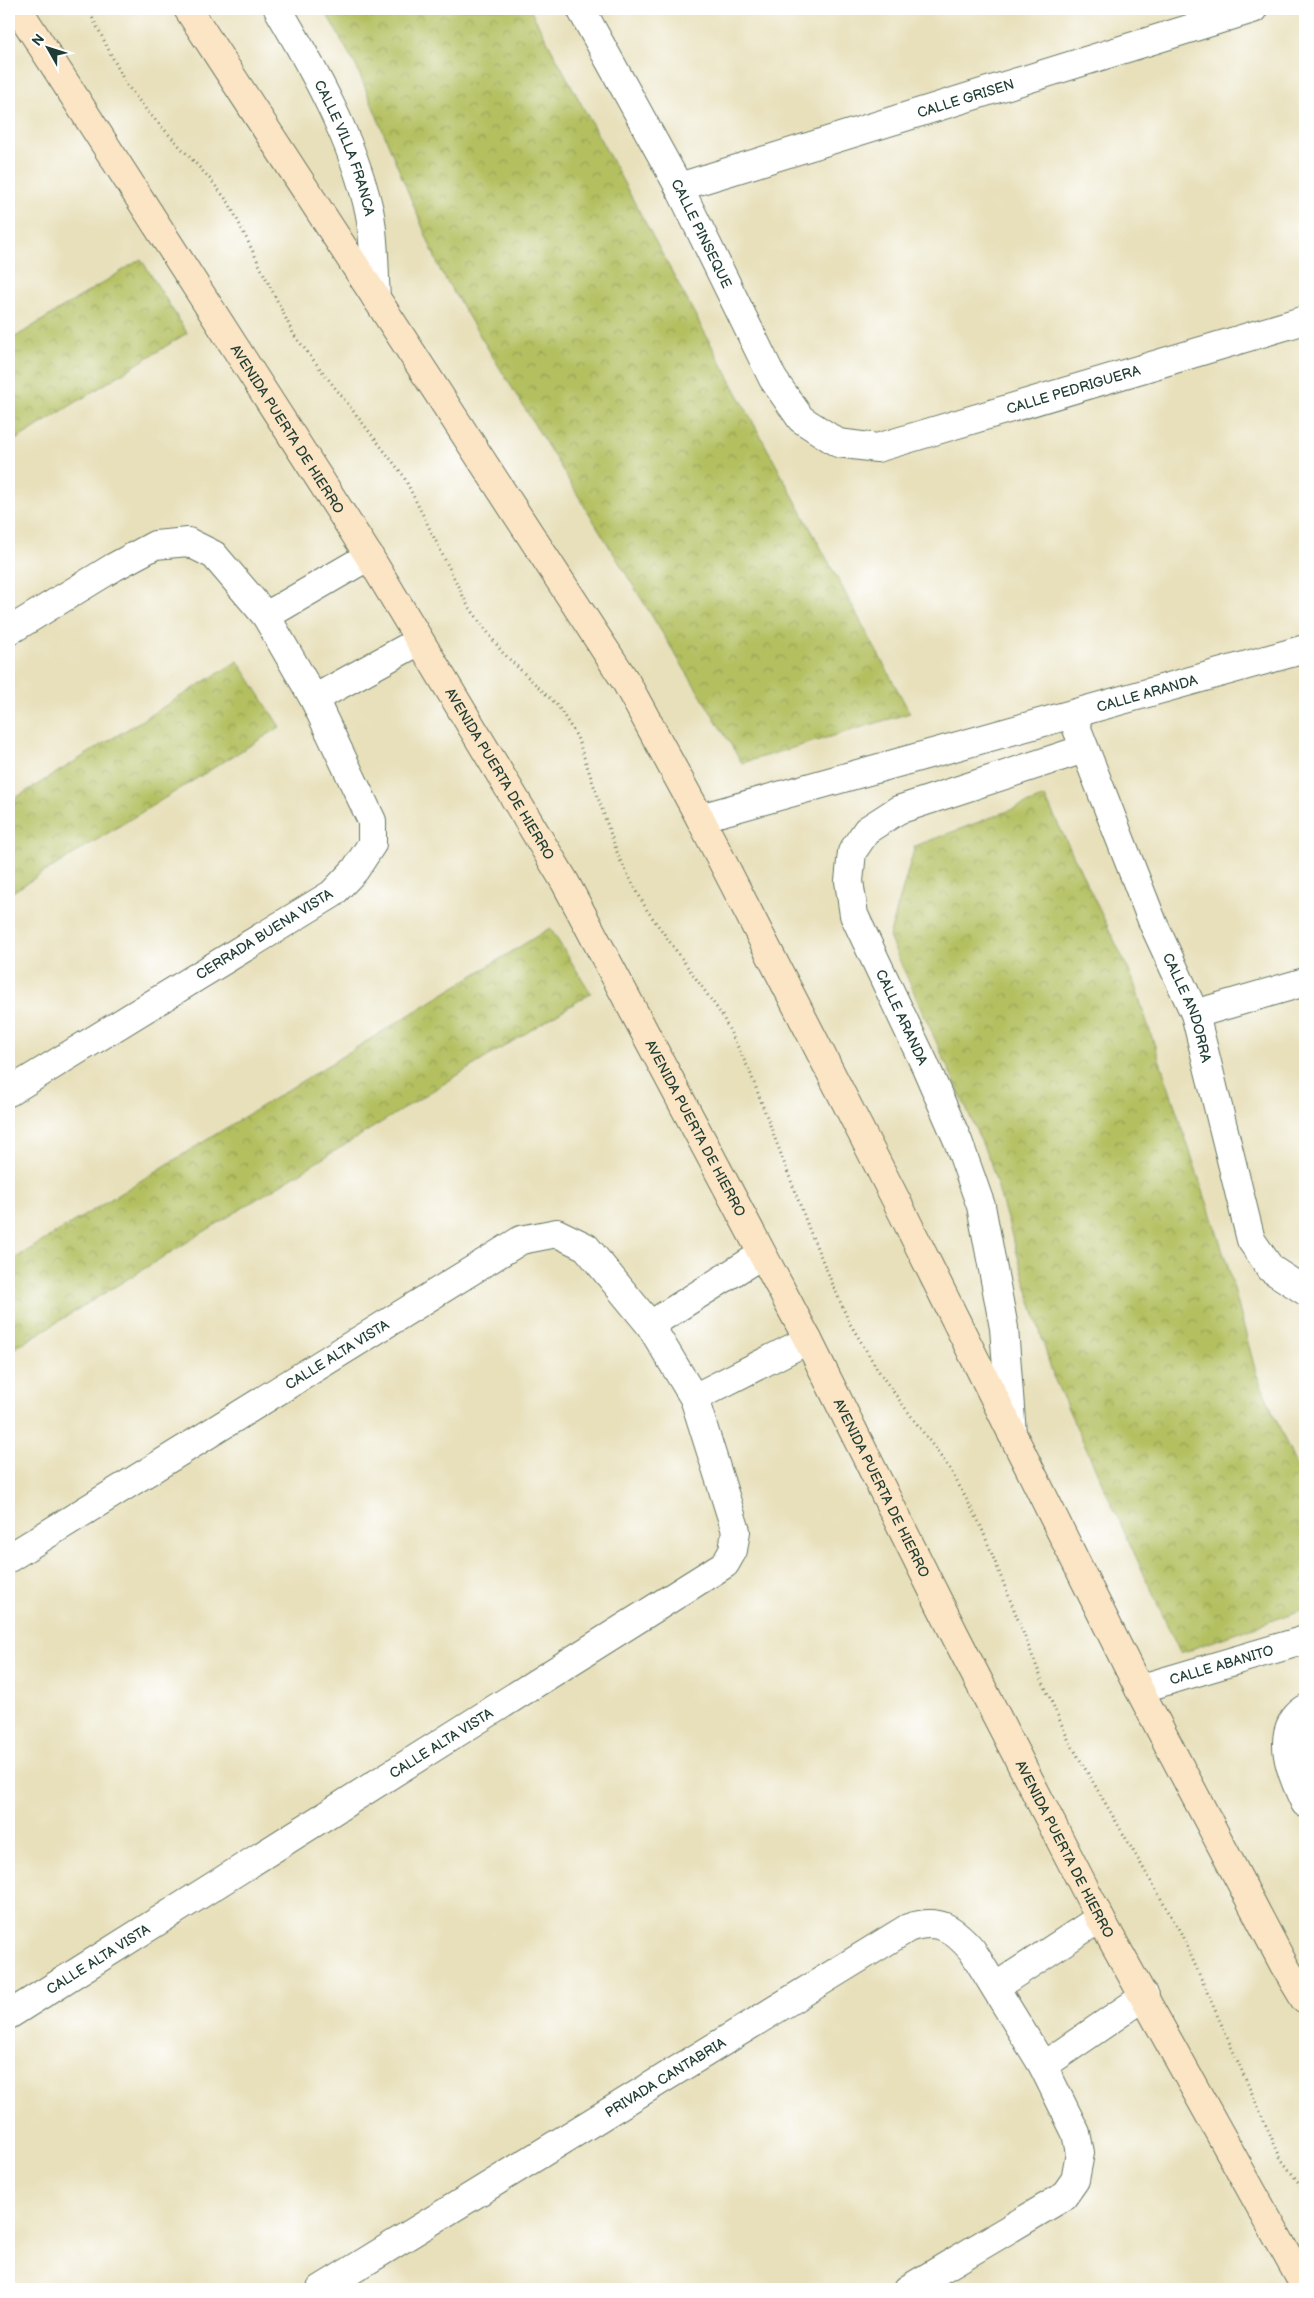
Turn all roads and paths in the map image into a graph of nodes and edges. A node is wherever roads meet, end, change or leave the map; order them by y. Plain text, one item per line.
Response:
1 (18, 9) edge
2 (88, 9) edge
3 (188, 9) edge
4 (278, 9) edge
5 (580, 9) edge
6 (1253, 9) edge
7 (679, 187) junction
8 (376, 298) junction
9 (1305, 320) edge
10 (838, 443) joint
11 (369, 556) junction
12 (266, 616) junction
13 (9, 631) edge
14 (419, 641) junction
15 (1305, 649) edge
16 (314, 699) junction
17 (1072, 716) junction
18 (1084, 749) junction
19 (700, 818) junction
20 (1305, 982) edge
21 (1195, 1014) junction
22 (9, 1092) edge
23 (761, 1255) junction
24 (1304, 1290) edge
25 (650, 1325) junction
26 (808, 1340) junction
27 (694, 1398) junction
28 (1012, 1434) junction
29 (9, 1558) edge
30 (1305, 1640) edge
31 (1139, 1689) junction
32 (1305, 1709) edge
33 (1305, 1803) edge
34 (1100, 1918) junction
35 (995, 1987) junction
36 (1145, 1996) junction
37 (1305, 2000) edge
38 (9, 2015) edge
39 (1043, 2066) junction
40 (1305, 2191) edge
41 (1305, 2287) edge
42 (321, 2289) edge
43 (908, 2289) edge

1 - 11 street, AVENIDA PUERTA DE HIERRO
2 - 40 path
3 - 8 street
4 - 8 street, CALLE VILLA FRANCA
5 - 7 street, CALLE PINSEQUE
6 - 7 street, CALLE GRISEN
7 - 10 street, CALLE PINSEQUE
8 - 19 street
9 - 10 street, CALLE PEDRIGUERA
11 - 12 street
11 - 14 street, AVENIDA PUERTA DE HIERRO
12 - 13 street, CERRADA BUENA VISTA
12 - 16 street, CERRADA BUENA VISTA
14 - 16 street
14 - 23 street, AVENIDA PUERTA DE HIERRO
15 - 17 street, CALLE ARANDA
16 - 22 street, CERRADA BUENA VISTA
17 - 18 street, CALLE ANDORRA
17 - 19 street, CALLE ARANDA
18 - 21 street, CALLE ANDORRA
18 - 28 street, CALLE ARANDA
19 - 28 street
20 - 21 street
21 - 24 street, CALLE ANDORRA
23 - 25 street
23 - 26 street, AVENIDA PUERTA DE HIERRO
25 - 27 street, CALLE ALTA VISTA
25 - 29 street, CALLE ALTA VISTA
26 - 27 street
26 - 34 street, AVENIDA PUERTA DE HIERRO
27 - 38 street, CALLE ALTA VISTA
28 - 31 street
30 - 31 street, CALLE ABANITO
31 - 37 street
32 - 33 street
34 - 35 street
34 - 36 street, AVENIDA PUERTA DE HIERRO
35 - 39 street, PRIVADA CANTABRIA
35 - 42 street, PRIVADA CANTABRIA
36 - 39 street
36 - 41 street, AVENIDA PUERTA DE HIERRO
39 - 43 street, PRIVADA CANTABRIA

